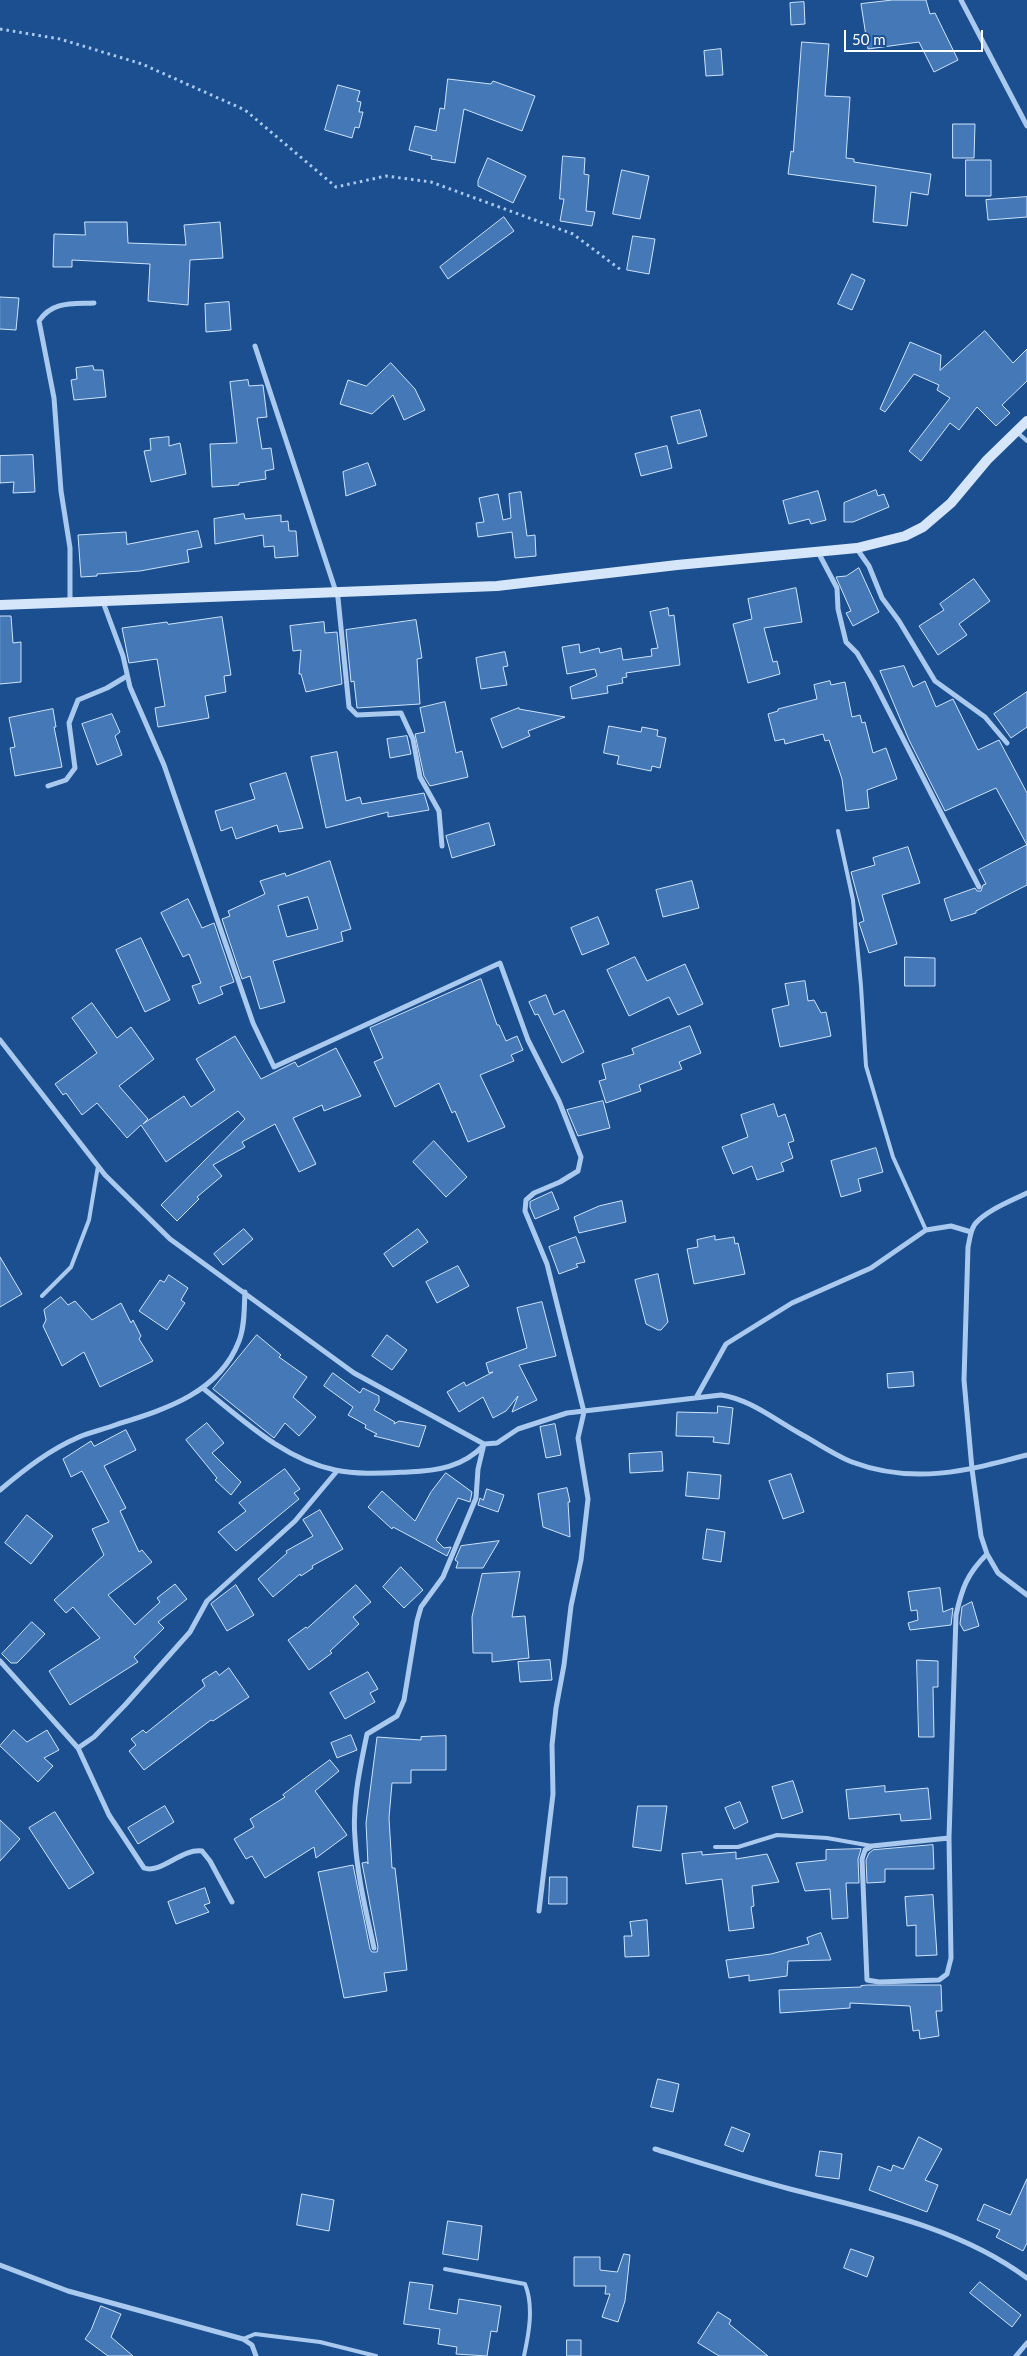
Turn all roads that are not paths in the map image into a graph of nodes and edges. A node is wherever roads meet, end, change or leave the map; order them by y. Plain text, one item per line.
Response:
1 (961, 0) edge
2 (1027, 126) edge
3 (94, 303) dead end
4 (256, 346) dead end
5 (1027, 421) edge
6 (1016, 432) junction
7 (1027, 441) edge
8 (857, 548) junction
9 (818, 552) junction
10 (103, 602) junction
11 (70, 604) junction
12 (0, 605) edge
13 (127, 676) junction
14 (1007, 742) dead end
15 (48, 786) dead end
16 (838, 830) dead end
17 (442, 846) dead end
18 (979, 887) dead end
19 (0, 1040) edge
20 (98, 1166) junction
21 (1027, 1193) edge
22 (926, 1230) junction
23 (971, 1232) junction
24 (245, 1292) junction
25 (42, 1296) dead end
26 (204, 1389) junction
27 (697, 1396) junction
28 (584, 1412) junction
29 (484, 1444) junction
30 (1027, 1455) edge
31 (972, 1469) junction
32 (337, 1471) junction
33 (0, 1490) edge
34 (987, 1554) junction
35 (1027, 1596) edge
36 (0, 1661) edge
37 (78, 1748) junction
38 (949, 1838) junction
39 (872, 1846) junction
40 (715, 1847) dead end
41 (232, 1902) dead end
42 (539, 1911) dead end
43 (374, 1948) dead end
44 (654, 2149) dead end
45 (0, 2266) edge
46 (445, 2269) dead end
47 (1027, 2278) edge
48 (243, 2339) junction
49 (1027, 2343) edge
50 (256, 2356) edge
51 (376, 2356) edge
52 (524, 2356) edge
53 (1016, 2356) edge

1 - 2 street
3 - 11 street
4 - 17 street
5 - 6 street
6 - 7 lane
6 - 8 street
8 - 9 street
8 - 14 street
9 - 10 street
9 - 18 street
10 - 11 street
10 - 13 street
11 - 12 street
13 - 15 street
13 - 28 street
16 - 22 lane
19 - 20 street
20 - 24 street
20 - 25 lane
21 - 23 street
22 - 23 street
22 - 27 street
23 - 31 street
24 - 26 street
24 - 29 street
26 - 32 street
26 - 33 street
27 - 28 street
27 - 31 street
28 - 29 street
28 - 42 street
29 - 32 street
29 - 43 street
30 - 31 street
31 - 34 street
32 - 37 street
34 - 35 street
34 - 38 street
36 - 37 street
37 - 41 street
38 - 39 street
38 - 39 street
39 - 40 lane
44 - 47 street
45 - 48 street
46 - 52 lane
48 - 50 street
48 - 51 lane
49 - 53 street

